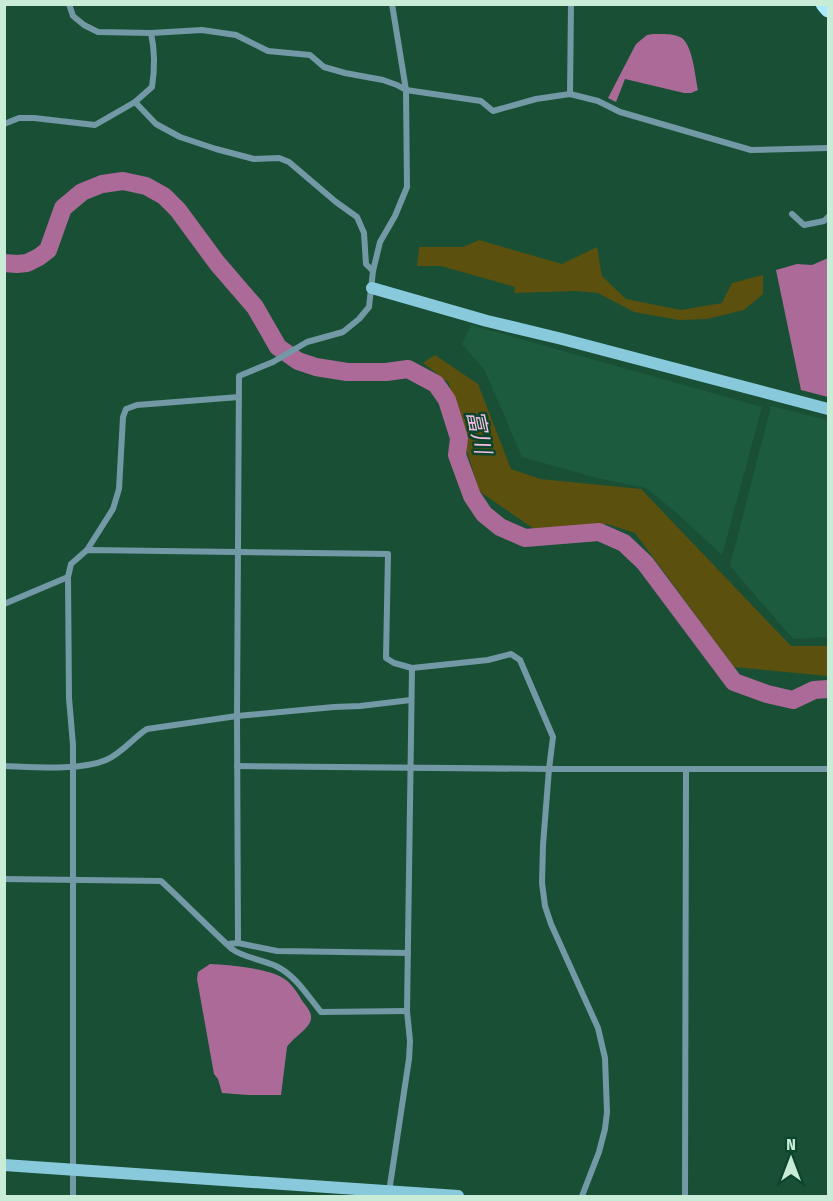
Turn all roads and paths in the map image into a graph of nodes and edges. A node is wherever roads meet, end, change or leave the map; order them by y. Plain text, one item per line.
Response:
1 (69, 4) edge
2 (392, 4) edge
3 (571, 4) edge
4 (823, 4) edge
5 (828, 10) edge
6 (151, 33) junction
7 (406, 90) junction
8 (570, 94) junction
9 (135, 102) junction
10 (4, 124) edge
11 (828, 148) edge
12 (792, 214) dead end
13 (828, 217) edge
14 (373, 271) junction
15 (372, 288) junction
16 (239, 397) junction
17 (828, 409) edge
18 (87, 550) junction
19 (239, 552) junction
20 (68, 577) junction
21 (4, 604) edge
22 (412, 668) junction
23 (411, 700) junction
24 (237, 716) junction
25 (4, 766) edge
26 (237, 766) junction
27 (74, 767) junction
28 (410, 767) junction
29 (549, 769) junction
30 (686, 769) junction
31 (828, 769) edge
32 (4, 879) edge
33 (74, 879) junction
34 (238, 943) junction
35 (228, 944) junction
36 (408, 953) junction
37 (407, 1011) junction
38 (4, 1165) edge
39 (72, 1170) junction
40 (384, 1193) edge
41 (73, 1197) edge
42 (458, 1197) edge
43 (582, 1197) edge
44 (685, 1197) edge

1 - 6 street
2 - 7 street
3 - 8 street
4 - 5 main road
6 - 7 street
6 - 9 street
7 - 8 street
7 - 14 street
8 - 11 street
9 - 10 street
9 - 14 street
12 - 13 street
14 - 15 street
15 - 16 street
15 - 17 street
16 - 18 street
16 - 19 street
18 - 19 street
18 - 20 street
19 - 22 street
19 - 24 street
20 - 21 street
20 - 27 street
22 - 23 street
22 - 29 street
23 - 24 street
23 - 28 street
24 - 26 street
24 - 27 street
25 - 27 street
26 - 28 street
26 - 34 street
27 - 33 street
28 - 29 street
28 - 36 street
29 - 30 street
29 - 43 street
30 - 31 street
30 - 44 street
32 - 33 street
33 - 35 street
33 - 39 street
34 - 35 street
34 - 36 street
35 - 37 street
36 - 37 street
37 - 40 street
38 - 39 street
39 - 40 street
39 - 41 street
40 - 42 street

